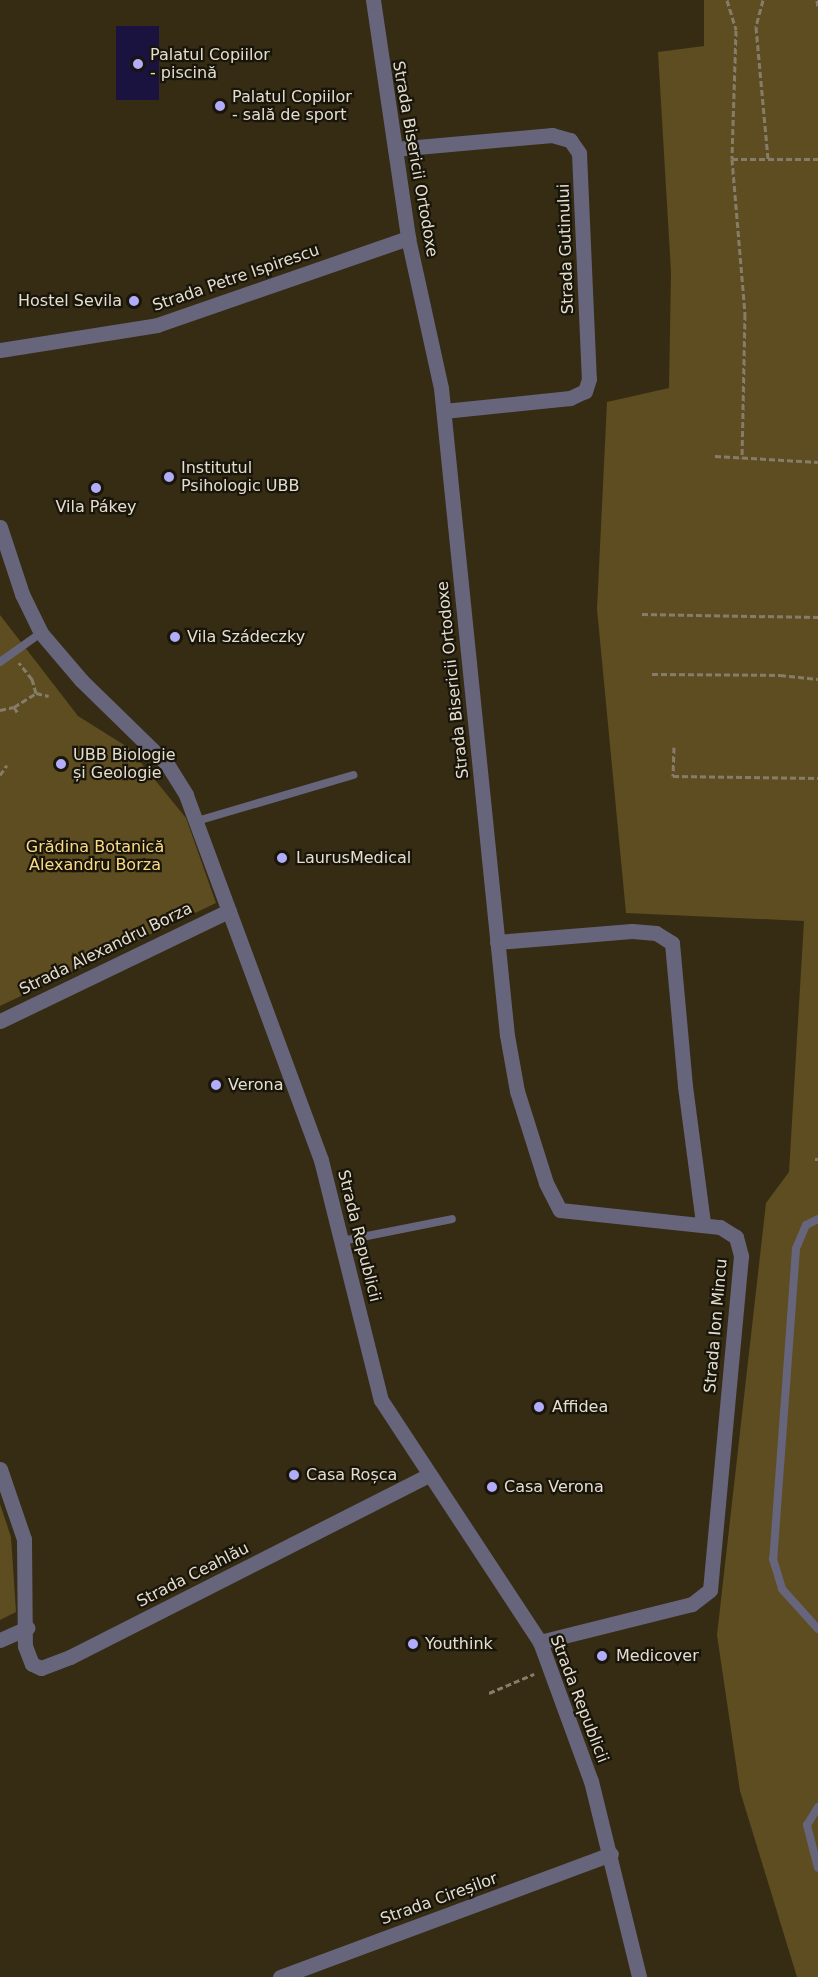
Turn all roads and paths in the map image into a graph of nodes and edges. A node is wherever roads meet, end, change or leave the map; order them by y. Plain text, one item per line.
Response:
1 (373, 0) edge
2 (728, 0) edge
3 (763, 0) edge
4 (817, 0) edge
5 (818, 8) edge
6 (395, 149) junction
7 (732, 159) junction
8 (768, 159) junction
9 (818, 159) edge
10 (408, 238) junction
11 (0, 350) edge
12 (444, 411) junction
13 (715, 456) dead end
14 (742, 458) junction
15 (818, 462) edge
16 (0, 527) edge
17 (642, 614) dead end
18 (818, 617) edge
19 (40, 633) junction
20 (0, 662) edge
21 (20, 664) dead end
22 (652, 674) dead end
23 (818, 679) edge
24 (36, 693) junction
25 (49, 696) dead end
26 (14, 707) junction
27 (0, 710) edge
28 (19, 715) dead end
29 (674, 747) dead end
30 (0, 766) edge
31 (1, 775) edge
32 (353, 775) dead end
33 (818, 778) edge
34 (0, 782) edge
35 (196, 821) junction
36 (229, 911) junction
37 (497, 942) junction
38 (0, 1021) edge
39 (452, 1219) dead end
40 (818, 1219) edge
41 (703, 1222) junction
42 (342, 1241) junction
43 (0, 1469) edge
44 (429, 1475) junction
45 (27, 1628) junction
46 (818, 1629) edge
47 (0, 1640) edge
48 (540, 1642) junction
49 (549, 1667) junction
50 (489, 1693) dead end
51 (818, 1806) edge
52 (610, 1854) junction
53 (818, 1868) edge
54 (280, 1977) edge
55 (639, 1977) edge

1 - 6 street, Strada Bisericii Ortodoxe
2 - 7 path
3 - 8 path
4 - 5 path
6 - 10 street, Strada Bisericii Ortodoxe
6 - 12 street, Strada Gutinului
7 - 8 path
7 - 14 path
8 - 9 path
10 - 11 street, Strada Petre Ispirescu
10 - 12 street, Strada Bisericii Ortodoxe
12 - 37 street, Strada Bisericii Ortodoxe
13 - 14 path
14 - 15 path
16 - 19 street, Strada Republicii
17 - 18 path
19 - 20 lane
19 - 35 street, Strada Republicii
21 - 24 path
22 - 23 path
24 - 25 path
24 - 26 path
26 - 27 path
26 - 28 path
29 - 33 path
30 - 31 path
31 - 34 path
32 - 35 lane
35 - 36 street, Strada Republicii
36 - 38 street, Strada Alexandru Borza
36 - 42 street, Strada Republicii
37 - 41 street, Strada Bisericii Ortodoxe
37 - 41 street
39 - 42 lane
40 - 46 lane
41 - 48 street, Strada Ion Mincu
42 - 44 street, Strada Republicii
43 - 45 street
44 - 45 street, Strada Ceahlău
44 - 48 street, Strada Republicii
45 - 47 street
48 - 49 street, Strada Republicii
49 - 50 path
49 - 52 street, Strada Republicii
51 - 53 lane
52 - 54 street, Strada Cireșilor
52 - 55 street, Strada Republicii

